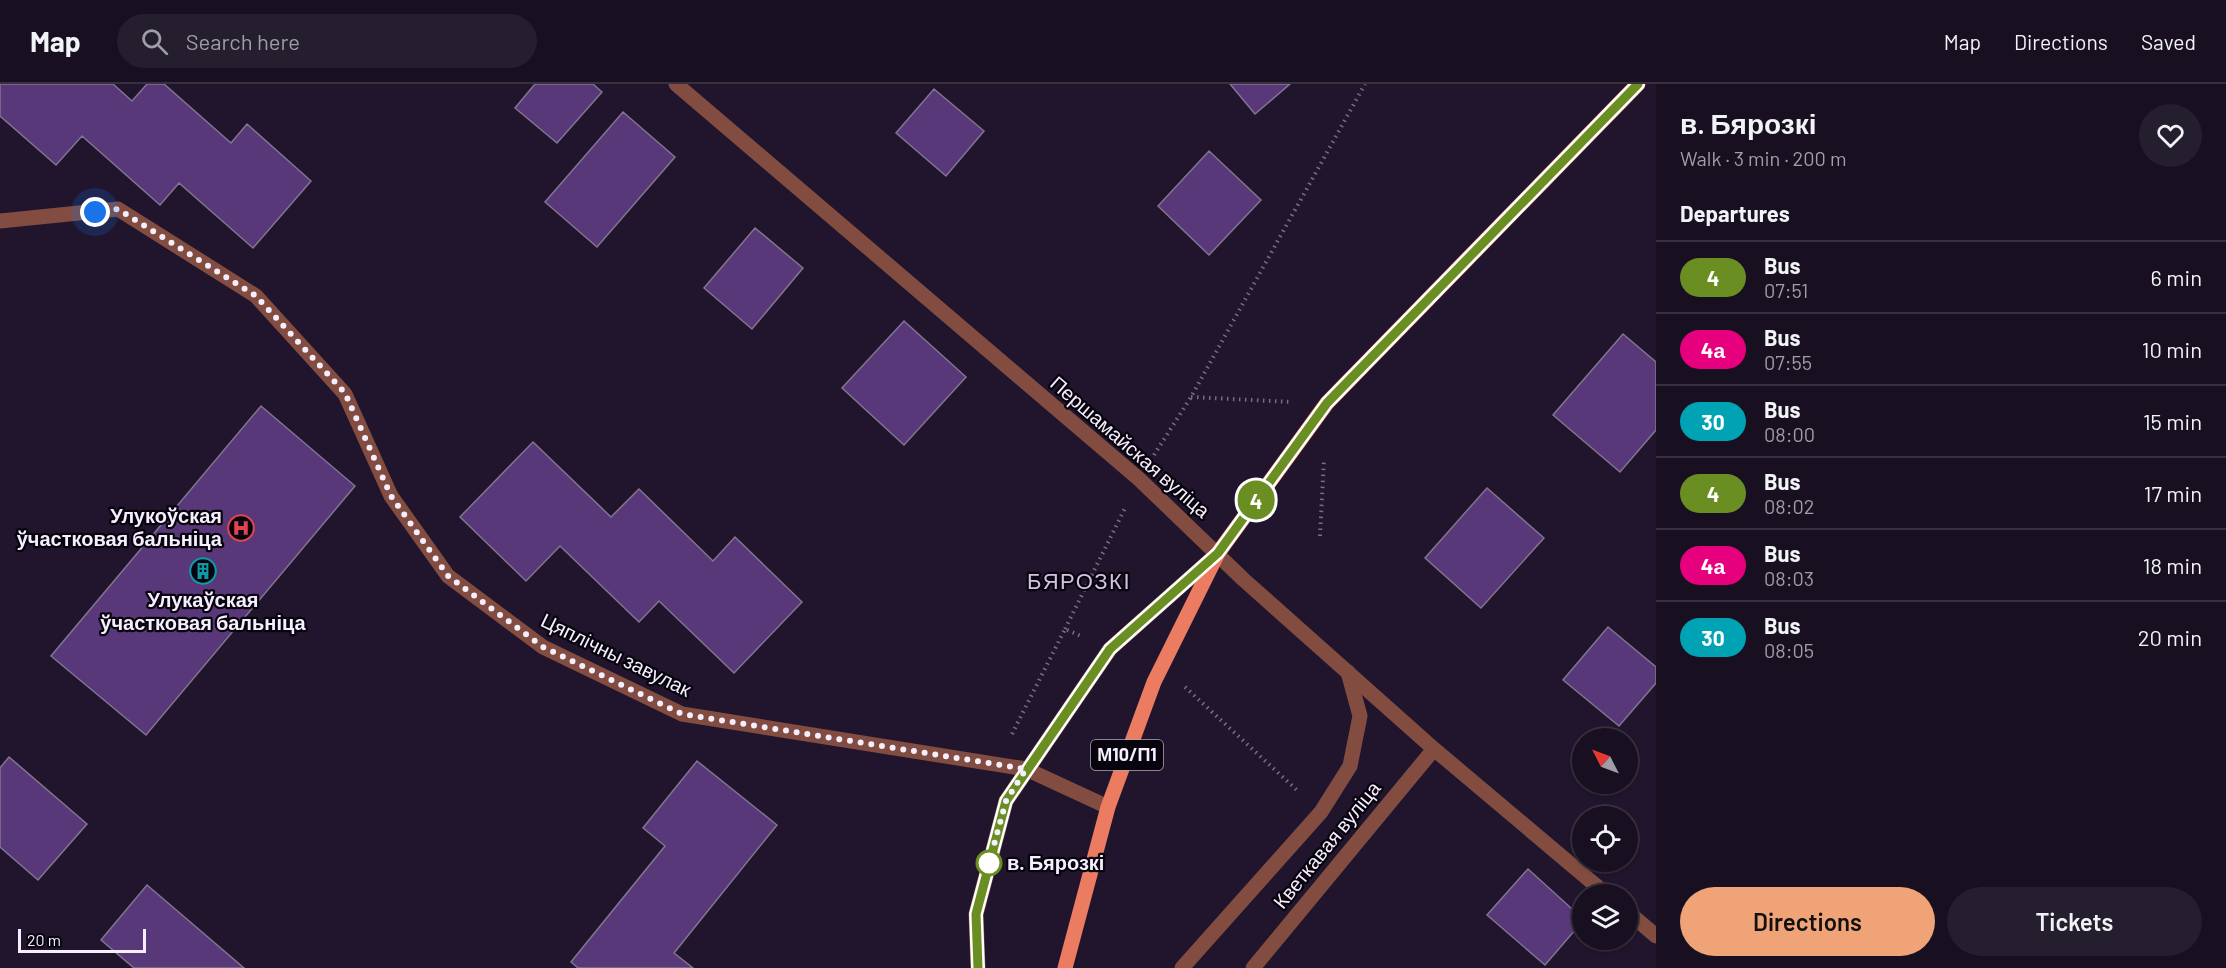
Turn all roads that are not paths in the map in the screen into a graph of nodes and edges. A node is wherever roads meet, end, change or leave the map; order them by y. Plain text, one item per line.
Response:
1 (676, 84) edge
2 (1630, 87) edge
3 (0, 221) edge
4 (1218, 553) junction
5 (1348, 672) junction
6 (1434, 748) junction
7 (1026, 769) junction
8 (1108, 807) junction
9 (1594, 884) edge
10 (1638, 921) edge
11 (1656, 936) edge
12 (978, 968) edge
13 (1065, 968) edge
14 (1182, 968) edge
15 (1253, 968) edge

1 - 4 street, Першамайская вуліца
2 - 4 main road, М10/П1
3 - 7 street, Цяплічны завулак
4 - 5 street, Першамайская вуліца
4 - 7 street
4 - 8 main road, М10/П1
5 - 6 street, Першамайская вуліца
5 - 14 street
6 - 9 street, Першамайская вуліца
6 - 15 street, Кветкавая вуліца
7 - 8 street, Цяплічны завулак
7 - 12 street
8 - 13 main road, М10/П1
10 - 11 street

